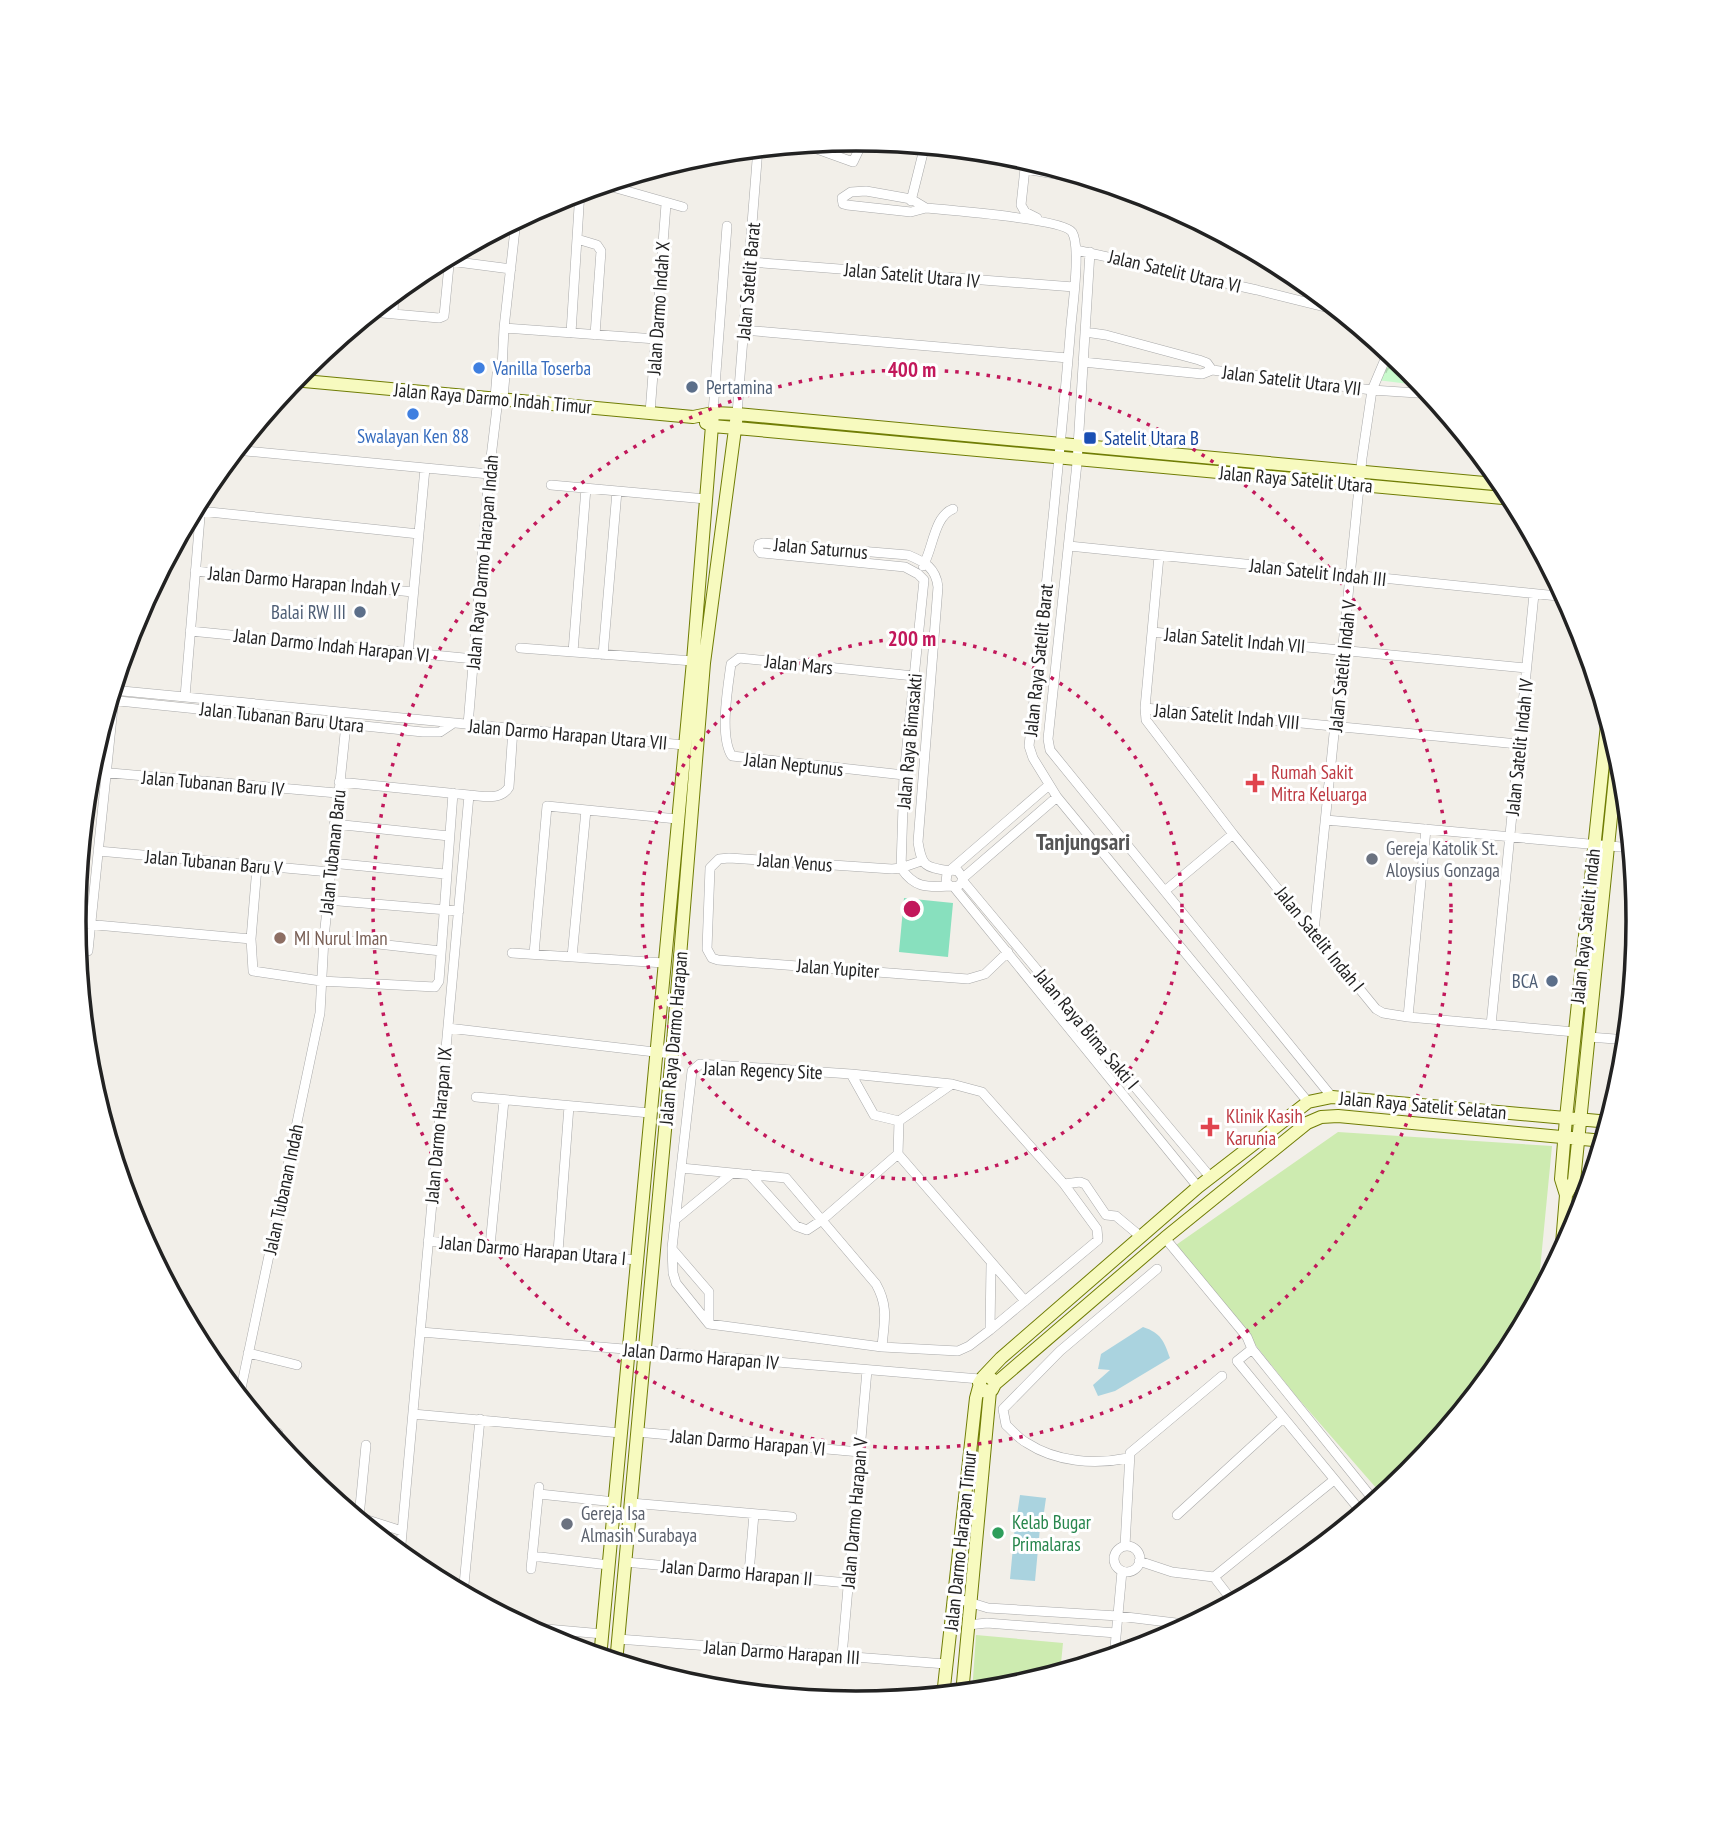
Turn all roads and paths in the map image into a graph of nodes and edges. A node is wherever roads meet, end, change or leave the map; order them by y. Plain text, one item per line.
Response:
1 (859, 151) edge
2 (823, 152) edge
3 (923, 154) edge
4 (757, 157) edge
5 (1024, 170) edge
6 (626, 187) edge
7 (911, 199) junction
8 (579, 203) edge
9 (666, 204) junction
10 (683, 207) dead end
11 (926, 208) junction
12 (911, 212) junction
13 (1044, 222) junction
14 (727, 226) dead end
15 (515, 231) edge
16 (577, 239) junction
17 (1076, 247) junction
18 (1090, 252) junction
19 (460, 261) edge
20 (750, 262) junction
21 (446, 269) edge
22 (511, 270) junction
23 (1074, 288) junction
24 (393, 305) edge
25 (1321, 306) edge
26 (383, 313) edge
27 (393, 314) junction
28 (504, 328) junction
29 (743, 330) junction
30 (1085, 332) junction
31 (571, 333) junction
32 (595, 335) junction
33 (656, 339) junction
34 (1068, 358) junction
35 (1385, 360) edge
36 (1083, 362) junction
37 (1212, 370) junction
38 (306, 381) edge
39 (1372, 390) junction
40 (1418, 393) edge
41 (499, 399) junction
42 (650, 413) junction
43 (735, 414) junction
44 (715, 420) junction
45 (734, 428) junction
46 (246, 451) edge
47 (1060, 451) junction
48 (1078, 452) junction
49 (425, 468) junction
50 (1361, 471) junction
51 (489, 474) junction
52 (1490, 483) edge
53 (551, 485) dead end
54 (1360, 485) junction
55 (586, 488) junction
56 (617, 491) junction
57 (1500, 498) edge
58 (706, 499) junction
59 (953, 509) dead end
60 (204, 511) edge
61 (199, 520) edge
62 (419, 534) junction
63 (1069, 546) junction
64 (1159, 555) junction
65 (925, 563) junction
66 (195, 571) junction
67 (918, 574) junction
68 (1352, 575) junction
69 (413, 592) junction
70 (1534, 594) junction
71 (1555, 596) edge
72 (190, 631) junction
73 (1152, 632) junction
74 (520, 648) dead end
75 (1344, 650) junction
76 (573, 652) junction
77 (408, 653) junction
78 (603, 654) junction
79 (474, 659) junction
80 (693, 661) junction
81 (1527, 668) junction
82 (914, 676) junction
83 (120, 695) edge
84 (120, 696) edge
85 (185, 697) junction
86 (275, 705) junction
87 (1145, 708) junction
88 (726, 710) joint
89 (274, 716) junction
90 (346, 723) junction
91 (452, 724) junction
92 (468, 725) junction
93 (1336, 727) junction
94 (513, 729) junction
95 (109, 736) edge
96 (1605, 740) edge
97 (1518, 744) junction
98 (684, 745) junction
99 (101, 771) edge
100 (106, 773) junction
101 (904, 775) junction
102 (339, 782) junction
103 (1614, 784) edge
104 (1049, 785) junction
105 (337, 793) junction
106 (453, 793) junction
107 (470, 795) junction
108 (1057, 797) junction
109 (586, 810) junction
110 (677, 819) junction
111 (1326, 820) junction
112 (334, 824) junction
113 (1426, 829) junction
114 (1233, 834) junction
115 (449, 836) junction
116 (1510, 837) junction
117 (1593, 844) junction
118 (1608, 846) junction
119 (1624, 847) edge
120 (98, 851) junction
121 (921, 861) junction
122 (257, 866) junction
123 (330, 868) junction
124 (901, 868) junction
125 (951, 870) junction
126 (445, 874) junction
127 (962, 879) junction
128 (952, 887) junction
129 (1166, 890) junction
130 (327, 900) junction
131 (708, 905) joint
132 (443, 911) junction
133 (459, 911) junction
134 (89, 924) junction
135 (1314, 931) junction
136 (324, 938) junction
137 (251, 939) junction
138 (1584, 945) junction
139 (1598, 946) junction
140 (88, 951) dead end
141 (441, 951) junction
142 (1008, 952) junction
143 (512, 953) dead end
144 (534, 954) junction
145 (572, 957) junction
146 (664, 963) junction
147 (321, 981) junction
148 (1408, 1017) junction
149 (1491, 1025) junction
150 (448, 1028) junction
151 (1575, 1032) junction
152 (1589, 1037) junction
153 (1618, 1039) edge
154 (656, 1053) junction
155 (672, 1054) junction
156 (851, 1074) junction
157 (952, 1084) junction
158 (476, 1097) dead end
159 (1332, 1097) junction
160 (504, 1100) junction
161 (1308, 1102) junction
162 (569, 1106) junction
163 (650, 1113) junction
164 (1566, 1118) junction
165 (1580, 1119) junction
166 (898, 1121) junction
167 (1601, 1121) edge
168 (1572, 1138) junction
169 (1595, 1140) edge
170 (1188, 1149) junction
171 (898, 1154) junction
172 (1176, 1159) junction
173 (681, 1168) junction
174 (732, 1173) junction
175 (749, 1174) junction
176 (1211, 1178) junction
177 (1064, 1184) junction
178 (1198, 1187) junction
179 (1106, 1215) junction
180 (676, 1219) junction
181 (822, 1220) junction
182 (1093, 1223) junction
183 (1153, 1225) junction
184 (1563, 1229) edge
185 (1140, 1236) junction
186 (1165, 1238) junction
187 (428, 1241) junction
188 (490, 1246) junction
189 (672, 1248) junction
190 (558, 1252) junction
191 (637, 1260) junction
192 (991, 1265) junction
193 (1157, 1269) dead end
194 (1025, 1301) junction
195 (709, 1324) junction
196 (990, 1331) junction
197 (421, 1332) junction
198 (882, 1347) junction
199 (1252, 1349) junction
200 (629, 1350) junction
201 (645, 1351) junction
202 (248, 1353) junction
203 (297, 1365) dead end
204 (867, 1370) junction
205 (1222, 1376) dead end
206 (985, 1384) junction
207 (241, 1386) edge
208 (413, 1414) junction
209 (480, 1419) junction
210 (1282, 1419) junction
211 (637, 1432) junction
212 (621, 1433) junction
213 (366, 1445) dead end
214 (860, 1452) junction
215 (1128, 1458) junction
216 (1334, 1480) junction
217 (1370, 1496) edge
218 (615, 1503) junction
219 (631, 1503) junction
220 (1357, 1507) edge
221 (356, 1508) edge
222 (754, 1514) junction
223 (1177, 1515) dead end
224 (792, 1517) dead end
225 (373, 1522) edge
226 (402, 1531) junction
227 (401, 1543) edge
228 (1125, 1546) junction
229 (532, 1556) junction
230 (1139, 1561) junction
231 (625, 1562) junction
232 (609, 1564) junction
233 (531, 1569) dead end
234 (1122, 1571) junction
235 (749, 1573) junction
236 (1214, 1577) junction
237 (848, 1583) junction
238 (464, 1585) edge
239 (1229, 1596) edge
240 (954, 1601) junction
241 (970, 1603) junction
242 (988, 1608) junction
243 (1118, 1616) junction
244 (986, 1623) junction
245 (1175, 1623) edge
246 (968, 1625) junction
247 (552, 1629) edge
248 (1116, 1633) junction
249 (603, 1634) junction
250 (618, 1639) junction
251 (1115, 1647) edge
252 (601, 1648) edge
253 (617, 1653) edge
254 (842, 1656) junction
255 (946, 1664) junction
256 (963, 1685) edge
257 (944, 1687) edge

1 - 2 street
3 - 7 street
4 - 20 street, Jalan Satelit Barat
5 - 13 street
6 - 9 street
7 - 11 street
7 - 12 street
7 - 12 street
8 - 16 street
9 - 10 street
9 - 33 street, Jalan Darmo Indah X
11 - 12 street
11 - 13 street
13 - 17 street
14 - 44 street
15 - 22 street, Jalan Raya Darmo Harapan Indah
16 - 31 street
16 - 32 street
17 - 18 street, Jalan Satelit Utara VI
17 - 23 street
18 - 25 street, Jalan Satelit Utara VI
18 - 30 street
19 - 22 street
20 - 23 street, Jalan Satelit Utara IV
20 - 29 street, Jalan Satelit Barat
21 - 27 street
22 - 28 street, Jalan Raya Darmo Harapan Indah
23 - 34 street
24 - 27 street
26 - 27 street
28 - 31 street
28 - 41 street, Jalan Raya Darmo Harapan Indah
29 - 34 street
29 - 43 street, Jalan Satelit Barat
30 - 36 street
30 - 37 street, Jalan Satelit Utara VII
31 - 32 street
32 - 33 street
33 - 42 street, Jalan Darmo Indah X
34 - 47 street
35 - 39 street, Jalan Satelit Indah V
36 - 37 street, Jalan Satelit Utara VII
36 - 48 street
37 - 39 street, Jalan Satelit Utara VII
38 - 41 street, Jalan Raya Darmo Indah Timur
39 - 40 street, Jalan Satelit Utara VII
39 - 50 street, Jalan Satelit Indah V
41 - 42 street, Jalan Raya Darmo Indah Timur
41 - 51 street, Jalan Raya Darmo Harapan Indah
42 - 44 street, Jalan Raya Darmo Indah Timur
43 - 44 street, Jalan Raya Satelit Utara
43 - 45 street, Jalan Raya Darmo Harapan
43 - 47 street, Jalan Raya Satelit Utara
44 - 45 street, Jalan Raya Satelit Utara
44 - 58 street, Jalan Raya Darmo Harapan
45 - 47 street, Jalan Raya Satelit Utara
45 - 155 street, Jalan Raya Darmo Harapan
46 - 49 street
47 - 48 street, Jalan Raya Satelit Utara
47 - 104 street, Jalan Raya Satelit Barat
48 - 50 street, Jalan Raya Satelit Utara
48 - 54 street, Jalan Raya Satelit Utara
48 - 63 street, Jalan Raya Satelit Barat
49 - 51 street
49 - 62 street
50 - 52 street, Jalan Raya Satelit Utara
50 - 54 street, Jalan Satelit Indah V
51 - 79 street, Jalan Raya Darmo Harapan Indah
53 - 55 street
54 - 57 street, Jalan Raya Satelit Utara
54 - 68 street, Jalan Satelit Indah V
55 - 56 street
55 - 76 street
56 - 58 street
56 - 78 street
58 - 80 street, Jalan Raya Darmo Harapan
59 - 65 street
60 - 62 street
61 - 66 street
62 - 69 street
63 - 64 street, Jalan Satelit Indah III
63 - 129 street, Jalan Raya Satelit Barat
64 - 68 street, Jalan Satelit Indah III
64 - 73 street
65 - 67 street
65 - 67 street, Jalan Saturnus
65 - 121 street, Jalan Raya Bimasakti
66 - 69 street, Jalan Darmo Harapan Indah V
66 - 72 street
67 - 82 street, Jalan Raya Bimasakti
68 - 70 street, Jalan Satelit Indah III
68 - 75 street, Jalan Satelit Indah V
69 - 77 street
70 - 71 street, Jalan Satelit Indah III
70 - 81 street, Jalan Satelit Indah IV
72 - 77 street, Jalan Darmo Indah Harapan VI
72 - 85 street
73 - 75 street, Jalan Satelit Indah VII
73 - 87 street
74 - 76 street
75 - 81 street, Jalan Satelit Indah VII
75 - 93 street, Jalan Satelit Indah V
76 - 78 street
77 - 79 street, Jalan Darmo Indah Harapan VI
78 - 80 street
79 - 92 street, Jalan Raya Darmo Harapan Indah
80 - 98 street, Jalan Raya Darmo Harapan
81 - 97 street, Jalan Satelit Indah IV
82 - 88 street, Jalan Mars
82 - 101 street, Jalan Raya Bimasakti
83 - 85 street
84 - 89 street, Jalan Tubanan Baru Utara
85 - 86 street
86 - 89 street
86 - 91 street
87 - 93 street, Jalan Satelit Indah VIII
87 - 114 street, Jalan Satelit Indah I
88 - 101 street, Jalan Neptunus
89 - 90 street, Jalan Tubanan Baru Utara
90 - 91 street, Jalan Tubanan Baru Utara
90 - 102 street, Jalan Tubanan Baru
91 - 92 street, Jalan Darmo Harapan Utara VII
92 - 94 street, Jalan Darmo Harapan Utara VII
93 - 97 street, Jalan Satelit Indah VIII
93 - 111 street, Jalan Satelit Indah V
94 - 98 street, Jalan Darmo Harapan Utara VII
94 - 107 street
95 - 100 street
96 - 117 street, Jalan Raya Satelit Indah
97 - 116 street, Jalan Satelit Indah IV
98 - 110 street, Jalan Raya Darmo Harapan
99 - 100 street, Jalan Tubanan Baru IV
100 - 105 street, Jalan Tubanan Baru IV
100 - 120 street
101 - 124 street, Jalan Raya Bimasakti
102 - 105 street, Jalan Tubanan Baru
102 - 106 street
103 - 118 street, Jalan Raya Satelit Indah
104 - 108 street, Jalan Raya Satelit Barat
104 - 125 street
105 - 112 street, Jalan Tubanan Baru
106 - 107 street
106 - 115 street
107 - 133 street, Jalan Darmo Harapan IX
108 - 127 street
108 - 161 street, Jalan Raya Satelit Barat
109 - 110 street
109 - 144 street
109 - 145 street
110 - 146 street, Jalan Raya Darmo Harapan
111 - 113 street
111 - 135 street, Jalan Satelit Indah V
112 - 115 street
112 - 123 street, Jalan Tubanan Baru
113 - 116 street
113 - 148 street
114 - 129 street
114 - 135 street, Jalan Satelit Indah I
115 - 126 street
116 - 117 street
116 - 149 street, Jalan Satelit Indah IV
117 - 118 street
117 - 138 street, Jalan Raya Satelit Indah
118 - 119 street
118 - 139 street, Jalan Raya Satelit Indah
120 - 122 street, Jalan Tubanan Baru V
120 - 134 street
121 - 124 street, Jalan Venus
121 - 125 street
122 - 123 street, Jalan Tubanan Baru V
122 - 137 street
123 - 126 street, Jalan Tubanan Baru V
123 - 130 street, Jalan Tubanan Baru
124 - 128 street
124 - 131 street, Jalan Venus
125 - 127 street
125 - 128 street
126 - 132 street
127 - 128 street
127 - 170 street, Jalan Raya Bima Sakti I
128 - 142 street, Jalan Raya Bima Sakti I
129 - 159 street, Jalan Raya Satelit Barat
130 - 132 street
130 - 136 street, Jalan Tubanan Baru
131 - 142 street, Jalan Yupiter
132 - 133 street
132 - 141 street
133 - 150 street, Jalan Darmo Harapan IX
134 - 137 street
134 - 140 street
135 - 148 street, Jalan Satelit Indah I
136 - 141 street
136 - 147 street, Jalan Tubanan Baru
137 - 147 street
138 - 139 street
138 - 151 street, Jalan Raya Satelit Indah
139 - 152 street, Jalan Raya Satelit Indah
141 - 147 street
142 - 172 street, Jalan Raya Bima Sakti I
143 - 144 street
144 - 145 street
145 - 146 street
146 - 154 street, Jalan Raya Darmo Harapan
147 - 202 street, Jalan Tubanan Indah
148 - 149 street, Jalan Satelit Indah I
149 - 151 street, Jalan Satelit Indah I
150 - 154 street
150 - 187 street, Jalan Darmo Harapan IX
151 - 164 street, Jalan Raya Satelit Indah
152 - 153 street
152 - 165 street, Jalan Raya Satelit Indah
154 - 155 street
154 - 163 street, Jalan Raya Darmo Harapan
155 - 201 street, Jalan Raya Darmo Harapan
156 - 157 street, Jalan Regency Site
156 - 166 street, Jalan Regency Site
156 - 173 street, Jalan Regency Site
157 - 166 street
157 - 177 street, Jalan Regency Site
158 - 160 street
159 - 161 street, Jalan Raya Satelit Selatan
159 - 164 street, Jalan Raya Satelit Selatan
160 - 162 street
160 - 188 street
161 - 176 street, Jalan Raya Satelit Selatan
162 - 163 street
162 - 190 street
163 - 191 street, Jalan Raya Darmo Harapan
164 - 165 street, Jalan Raya Satelit Selatan
164 - 168 street, Jalan Raya Satelit Indah
165 - 167 street, Jalan Raya Satelit Selatan
165 - 168 street, Jalan Raya Satelit Indah
166 - 171 street
168 - 169 street, Jalan Raya Satelit Selatan
168 - 184 street
168 - 186 street, Jalan Raya Satelit Selatan
170 - 172 street
170 - 176 street, Jalan Raya Bima Sakti I
171 - 181 street
171 - 192 street
172 - 178 street, Jalan Raya Bima Sakti I
173 - 174 street
173 - 180 street, Jalan Regency Site
174 - 175 street
174 - 180 street
175 - 181 street
175 - 181 street
176 - 178 street, Jalan Raya Satelit Selatan
177 - 179 street, Jalan Regency Site
177 - 182 street, Jalan Regency Site
178 - 183 street, Jalan Raya Satelit Selatan
179 - 182 street
179 - 185 street, Jalan Regency Site
180 - 189 street, Jalan Regency Site
181 - 198 street
182 - 194 street
183 - 185 street
183 - 186 street
185 - 206 street
186 - 199 street
186 - 206 street
187 - 188 street, Jalan Darmo Harapan Utara I
187 - 197 street, Jalan Darmo Harapan IX
188 - 190 street, Jalan Darmo Harapan Utara I
189 - 195 street, Jalan Regency Site
189 - 195 street
190 - 191 street, Jalan Darmo Harapan Utara I
191 - 200 street, Jalan Raya Darmo Harapan
192 - 194 street
192 - 196 street
193 - 215 street
194 - 196 street
195 - 198 street
196 - 198 street
197 - 200 street, Jalan Darmo Harapan IV
197 - 208 street, Jalan Darmo Harapan IX
199 - 210 street
199 - 217 street
200 - 201 street, Jalan Darmo Harapan IV
200 - 212 street, Jalan Raya Darmo Harapan
201 - 204 street, Jalan Darmo Harapan IV
201 - 211 street, Jalan Raya Darmo Harapan
202 - 203 street
202 - 207 street, Jalan Tubanan Indah
204 - 206 street, Jalan Darmo Harapan IV
204 - 214 street, Jalan Darmo Harapan V
205 - 215 street
206 - 240 street, Jalan Darmo Harapan Timur
206 - 241 street, Jalan Darmo Harapan Timur
208 - 209 street
208 - 226 street, Jalan Darmo Harapan IX
209 - 212 street
209 - 238 street
210 - 216 street
210 - 223 street
211 - 214 street, Jalan Darmo Harapan VI
211 - 219 street, Jalan Raya Darmo Harapan
212 - 218 street, Jalan Raya Darmo Harapan
213 - 221 street
214 - 237 street, Jalan Darmo Harapan V
215 - 228 street
216 - 220 street
216 - 236 street
218 - 229 street
218 - 232 street, Jalan Raya Darmo Harapan
219 - 222 street
219 - 231 street, Jalan Raya Darmo Harapan
222 - 224 street
222 - 235 street
225 - 226 street
226 - 227 street, Jalan Darmo Harapan IX
228 - 230 street
228 - 234 street
229 - 232 street
229 - 233 street
230 - 234 street
230 - 236 street
231 - 235 street, Jalan Darmo Harapan II
231 - 250 street, Jalan Raya Darmo Harapan
232 - 249 street, Jalan Raya Darmo Harapan
234 - 243 street
235 - 237 street, Jalan Darmo Harapan II
236 - 239 street
237 - 254 street, Jalan Darmo Harapan V
240 - 241 street
240 - 255 street, Jalan Darmo Harapan Timur
241 - 242 street
241 - 246 street, Jalan Darmo Harapan Timur
242 - 243 street
242 - 244 street
243 - 245 street
243 - 248 street
244 - 246 street
244 - 248 street
246 - 256 street, Jalan Darmo Harapan Timur
247 - 249 street
248 - 251 street
249 - 252 street, Jalan Raya Darmo Harapan
250 - 253 street, Jalan Raya Darmo Harapan
250 - 254 street, Jalan Darmo Harapan III
254 - 255 street, Jalan Darmo Harapan III
255 - 257 street, Jalan Darmo Harapan Timur

